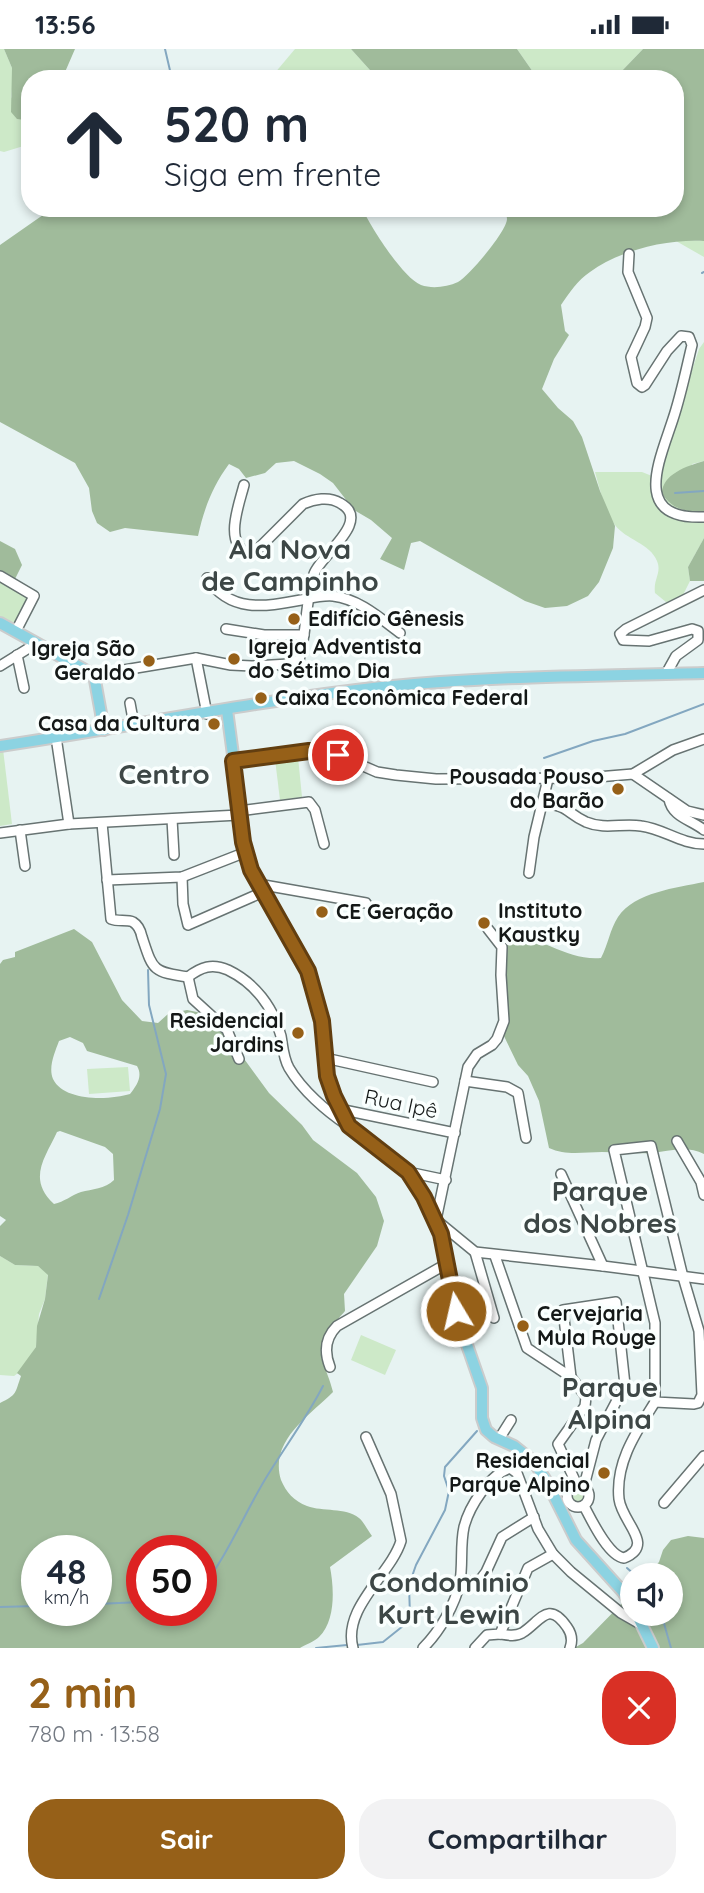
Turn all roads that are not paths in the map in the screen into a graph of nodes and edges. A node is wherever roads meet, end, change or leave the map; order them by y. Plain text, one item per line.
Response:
1 (629, 254) dead end
2 (244, 485) dead end
3 (704, 517) edge
4 (0, 576) edge
5 (207, 578) dead end
6 (704, 590) edge
7 (309, 598) junction
8 (6, 629) edge
9 (226, 629) dead end
10 (400, 633) dead end
11 (304, 635) junction
12 (37, 643) junction
13 (18, 655) junction
14 (196, 658) junction
15 (0, 666) edge
16 (704, 673) edge
17 (666, 674) junction
18 (94, 675) junction
19 (24, 688) dead end
20 (130, 703) dead end
21 (227, 710) junction
22 (206, 714) junction
23 (134, 725) junction
24 (104, 730) junction
25 (57, 737) junction
26 (704, 739) edge
27 (0, 746) edge
28 (233, 761) junction
29 (633, 774) junction
30 (548, 779) junction
31 (669, 799) junction
32 (542, 804) junction
33 (239, 813) junction
34 (704, 815) edge
35 (172, 819) junction
36 (102, 823) junction
37 (69, 824) junction
38 (20, 830) junction
39 (704, 830) edge
40 (0, 833) edge
41 (324, 844) dead end
42 (704, 844) edge
43 (246, 852) junction
44 (174, 855) dead end
45 (25, 866) dead end
46 (529, 873) dead end
47 (182, 877) junction
48 (107, 880) junction
49 (261, 888) junction
50 (366, 903) dead end
51 (488, 929) dead end
52 (188, 977) junction
53 (325, 1058) junction
54 (239, 1059) dead end
55 (465, 1081) junction
56 (433, 1082) dead end
57 (334, 1096) junction
58 (320, 1103) junction
59 (339, 1109) junction
60 (349, 1126) junction
61 (455, 1133) junction
62 (526, 1138) dead end
63 (677, 1141) dead end
64 (408, 1172) junction
65 (561, 1174) dead end
66 (446, 1179) junction
67 (704, 1195) edge
68 (436, 1220) junction
69 (475, 1252) junction
70 (495, 1255) junction
71 (448, 1263) junction
72 (603, 1266) junction
73 (644, 1271) junction
74 (683, 1276) junction
75 (704, 1279) edge
76 (494, 1318) dead end
77 (568, 1357) junction
78 (551, 1363) junction
79 (330, 1367) dead end
80 (570, 1377) junction
81 (655, 1402) junction
82 (511, 1420) dead end
83 (366, 1437) dead end
84 (499, 1439) junction
85 (704, 1456) edge
86 (580, 1486) junction
87 (567, 1495) junction
88 (556, 1500) junction
89 (664, 1503) dead end
90 (584, 1506) junction
91 (534, 1517) junction
92 (553, 1554) junction
93 (460, 1583) junction
94 (620, 1589) edge
95 (620, 1612) edge
96 (642, 1626) edge
97 (500, 1633) junction
98 (353, 1648) edge
99 (424, 1648) edge
100 (475, 1648) edge
101 (570, 1648) edge
102 (653, 1648) edge

1 - 3 street
2 - 7 street
4 - 8 street
5 - 7 street
6 - 17 street
7 - 10 street
7 - 11 street
8 - 12 main road
9 - 11 street
11 - 14 street
12 - 13 street
12 - 18 main road
13 - 15 street
13 - 19 street
14 - 18 street
14 - 22 street
16 - 17 main road
17 - 21 main road
18 - 24 main road
20 - 23 street
21 - 22 main road
21 - 28 main road
22 - 23 main road
23 - 24 main road
24 - 25 main road
25 - 27 main road
25 - 37 street
26 - 29 street
28 - 30 street
28 - 33 main road
29 - 30 street
29 - 31 street
30 - 32 street
31 - 34 street
31 - 39 street
32 - 42 street
32 - 46 street
33 - 35 street
33 - 41 street
33 - 43 main road
35 - 36 street
35 - 44 street
36 - 37 street
36 - 48 street
37 - 38 street
38 - 40 street
38 - 45 street
43 - 47 street
43 - 49 main road
47 - 48 street
47 - 49 street
48 - 52 street
49 - 50 street
49 - 53 main road
51 - 55 street
52 - 54 street
52 - 58 street
53 - 56 street
53 - 57 main road
55 - 61 street
55 - 62 street
57 - 58 street
57 - 59 main road
58 - 60 street
59 - 60 main road
59 - 61 street, Rua Ipê
60 - 64 main road
61 - 66 street
63 - 67 street
64 - 66 street
64 - 68 main road
65 - 72 street
66 - 68 street
68 - 69 street
68 - 71 main road
69 - 70 street
69 - 76 street
70 - 72 street
70 - 78 street
71 - 79 street
71 - 84 main road
72 - 73 street
73 - 74 street
73 - 74 street
73 - 81 street
74 - 75 street
74 - 81 street
77 - 78 street
77 - 80 street
77 - 86 street
78 - 80 street
80 - 86 street
81 - 90 street
82 - 84 street
83 - 98 street
84 - 88 main road
85 - 89 street
86 - 87 street
86 - 90 street
87 - 88 street
87 - 90 street
88 - 94 main road
91 - 92 street
91 - 93 street
91 - 93 street
92 - 95 street
92 - 97 street
93 - 99 street
96 - 102 main road
97 - 100 street
97 - 101 street

